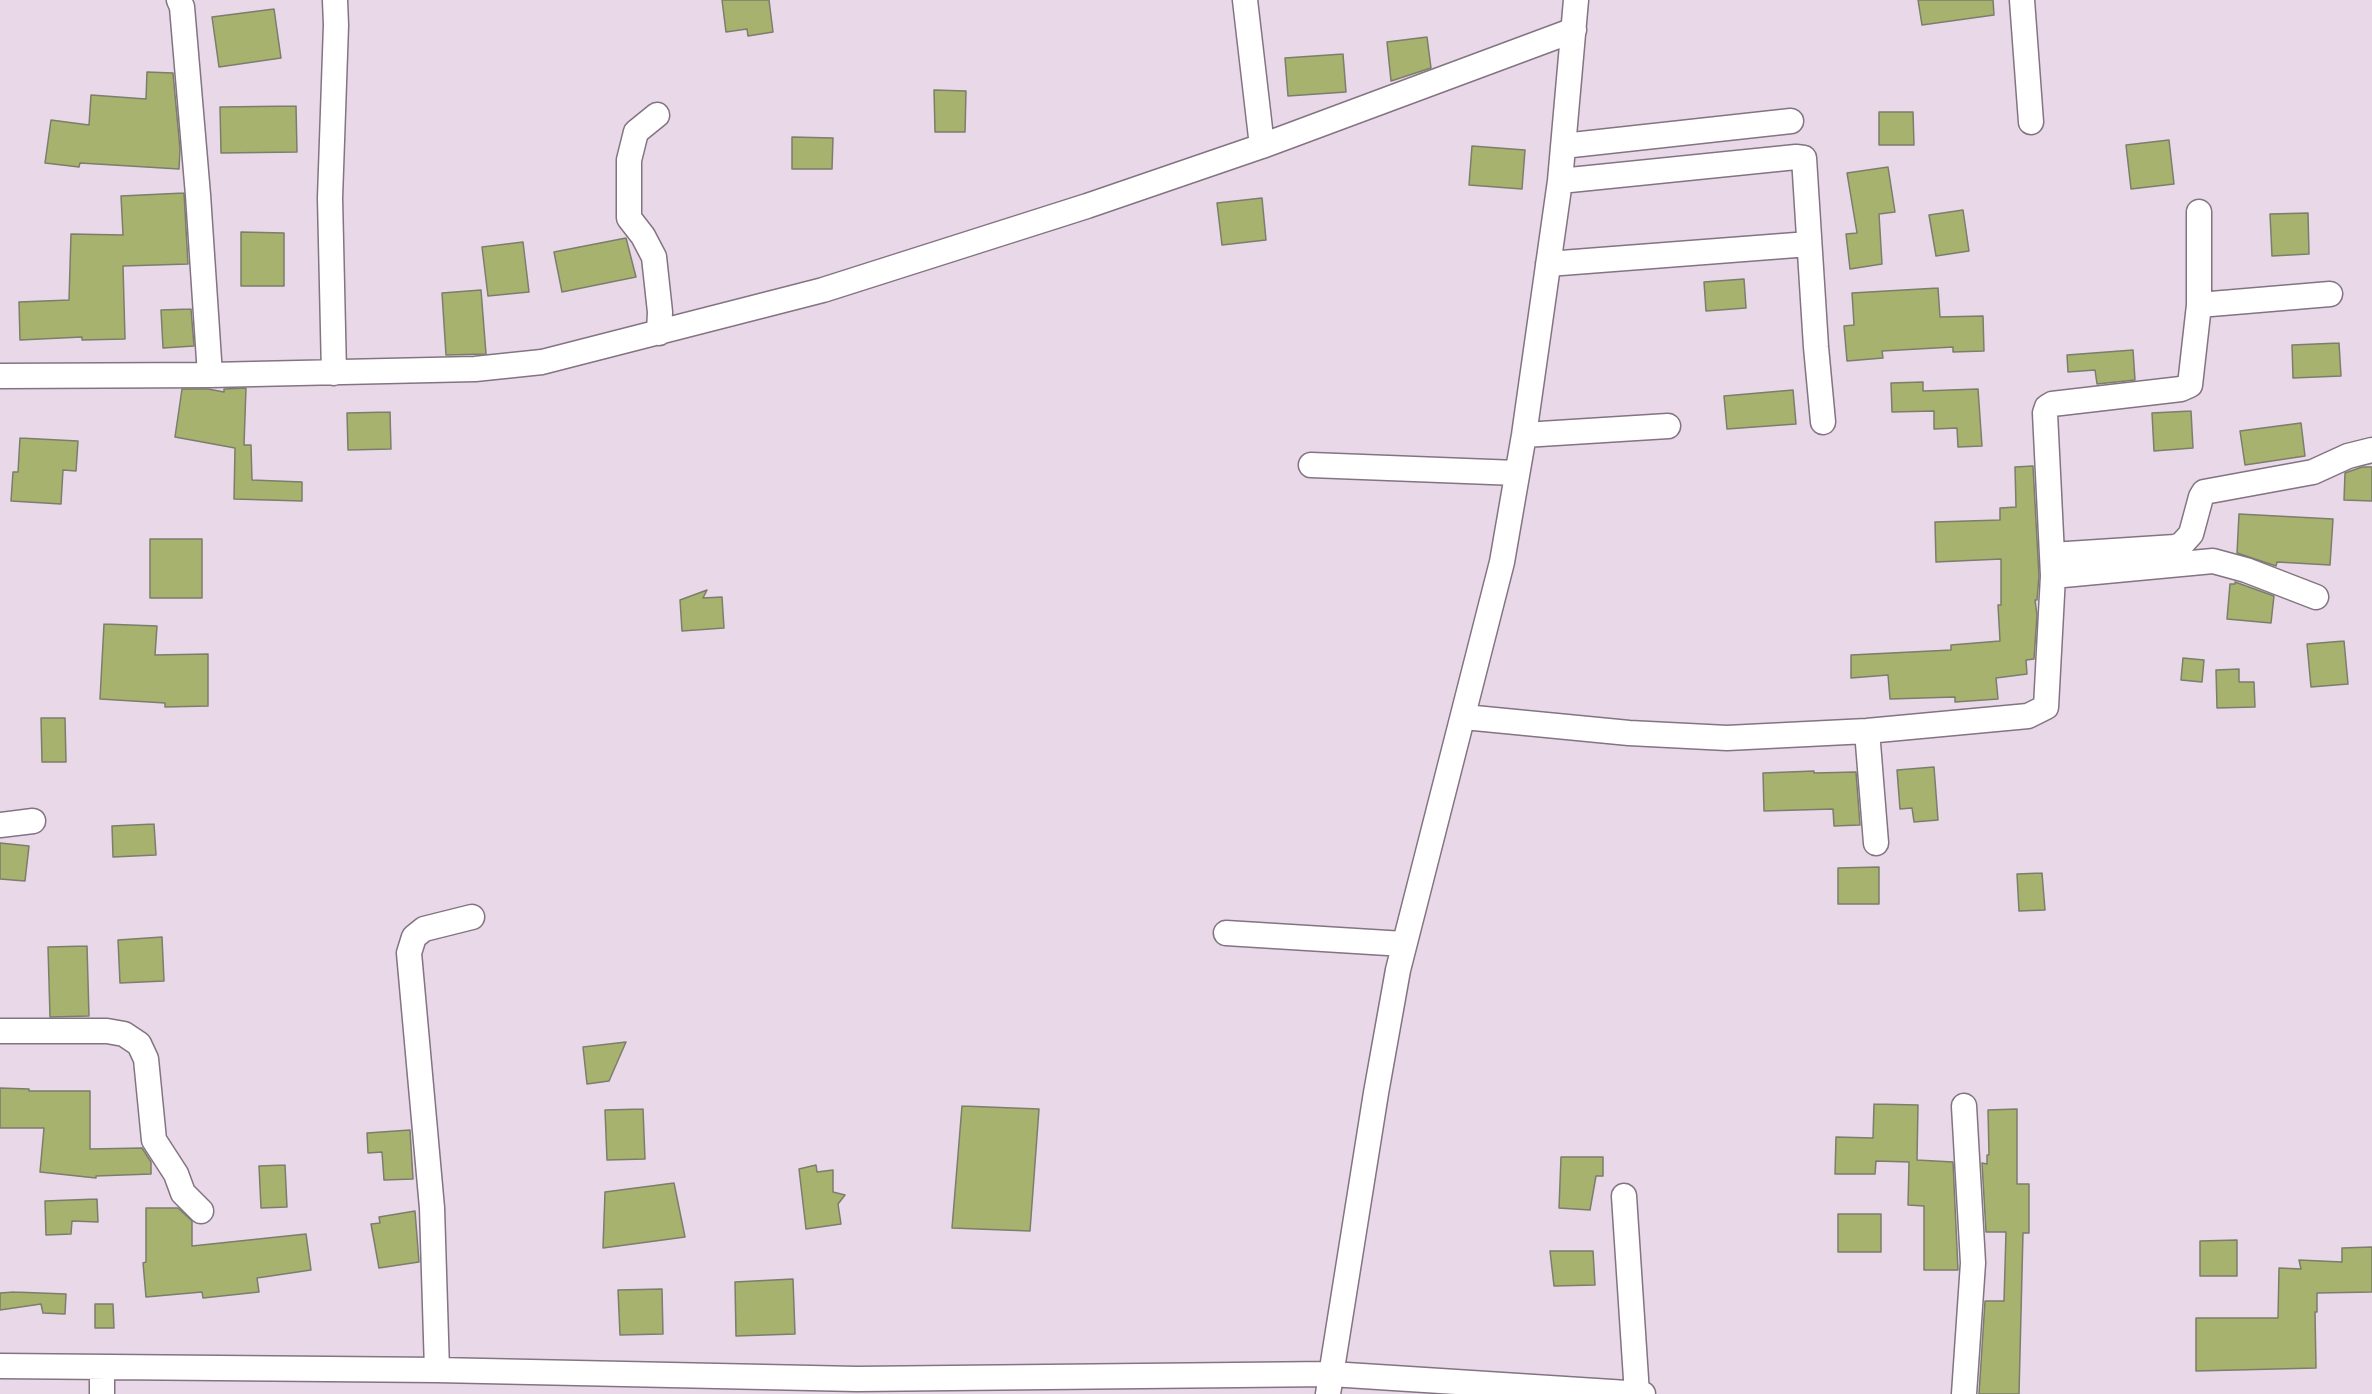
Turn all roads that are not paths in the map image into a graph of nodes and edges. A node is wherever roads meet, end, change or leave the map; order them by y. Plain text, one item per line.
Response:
1 (178, 0) edge
2 (335, 0) edge
3 (1245, 0) edge
4 (2022, 0) edge
5 (1580, 1) edge
6 (1574, 30) junction
7 (657, 115) dead end
8 (1791, 121) dead end
9 (2031, 122) dead end
10 (1262, 146) junction
11 (1563, 146) junction
12 (1560, 181) junction
13 (2199, 212) dead end
14 (1809, 244) junction
15 (1548, 264) junction
16 (2330, 294) dead end
17 (2199, 305) junction
18 (659, 333) junction
19 (334, 373) junction
20 (210, 375) junction
21 (0, 376) edge
22 (1823, 422) dead end
23 (1668, 426) dead end
24 (1524, 435) junction
25 (2372, 450) edge
26 (1311, 465) dead end
27 (1518, 473) junction
28 (2053, 566) junction
29 (2316, 597) dead end
30 (1464, 717) junction
31 (1867, 731) junction
32 (33, 821) dead end
33 (0, 825) edge
34 (1876, 843) dead end
35 (472, 917) dead end
36 (1226, 933) dead end
37 (1404, 944) junction
38 (0, 1031) edge
39 (1964, 1106) dead end
40 (1623, 1196) dead end
41 (201, 1211) dead end
42 (0, 1366) edge
43 (102, 1366) junction
44 (437, 1370) junction
45 (1330, 1384) edge
46 (102, 1394) edge
47 (1636, 1394) edge
48 (1643, 1394) edge
49 (1964, 1394) edge

1 - 20 street
2 - 19 street
3 - 10 street
4 - 9 street
5 - 6 street
6 - 10 street
6 - 11 street
7 - 18 street
8 - 11 street
10 - 18 street
11 - 12 street
12 - 14 street
12 - 15 street
13 - 17 street
14 - 15 street
14 - 22 street
15 - 24 street
16 - 17 street
17 - 28 street
18 - 19 street
19 - 20 street
20 - 21 street
23 - 24 street
24 - 27 street
25 - 28 street
26 - 27 street
27 - 30 street
28 - 29 street
28 - 31 street
30 - 31 street
30 - 37 street
31 - 34 street
32 - 33 street
35 - 44 street
36 - 37 street
37 - 45 street
38 - 41 street
39 - 49 street
40 - 47 street
42 - 43 street
43 - 44 street
43 - 46 street
44 - 45 street
45 - 47 street
47 - 48 street

